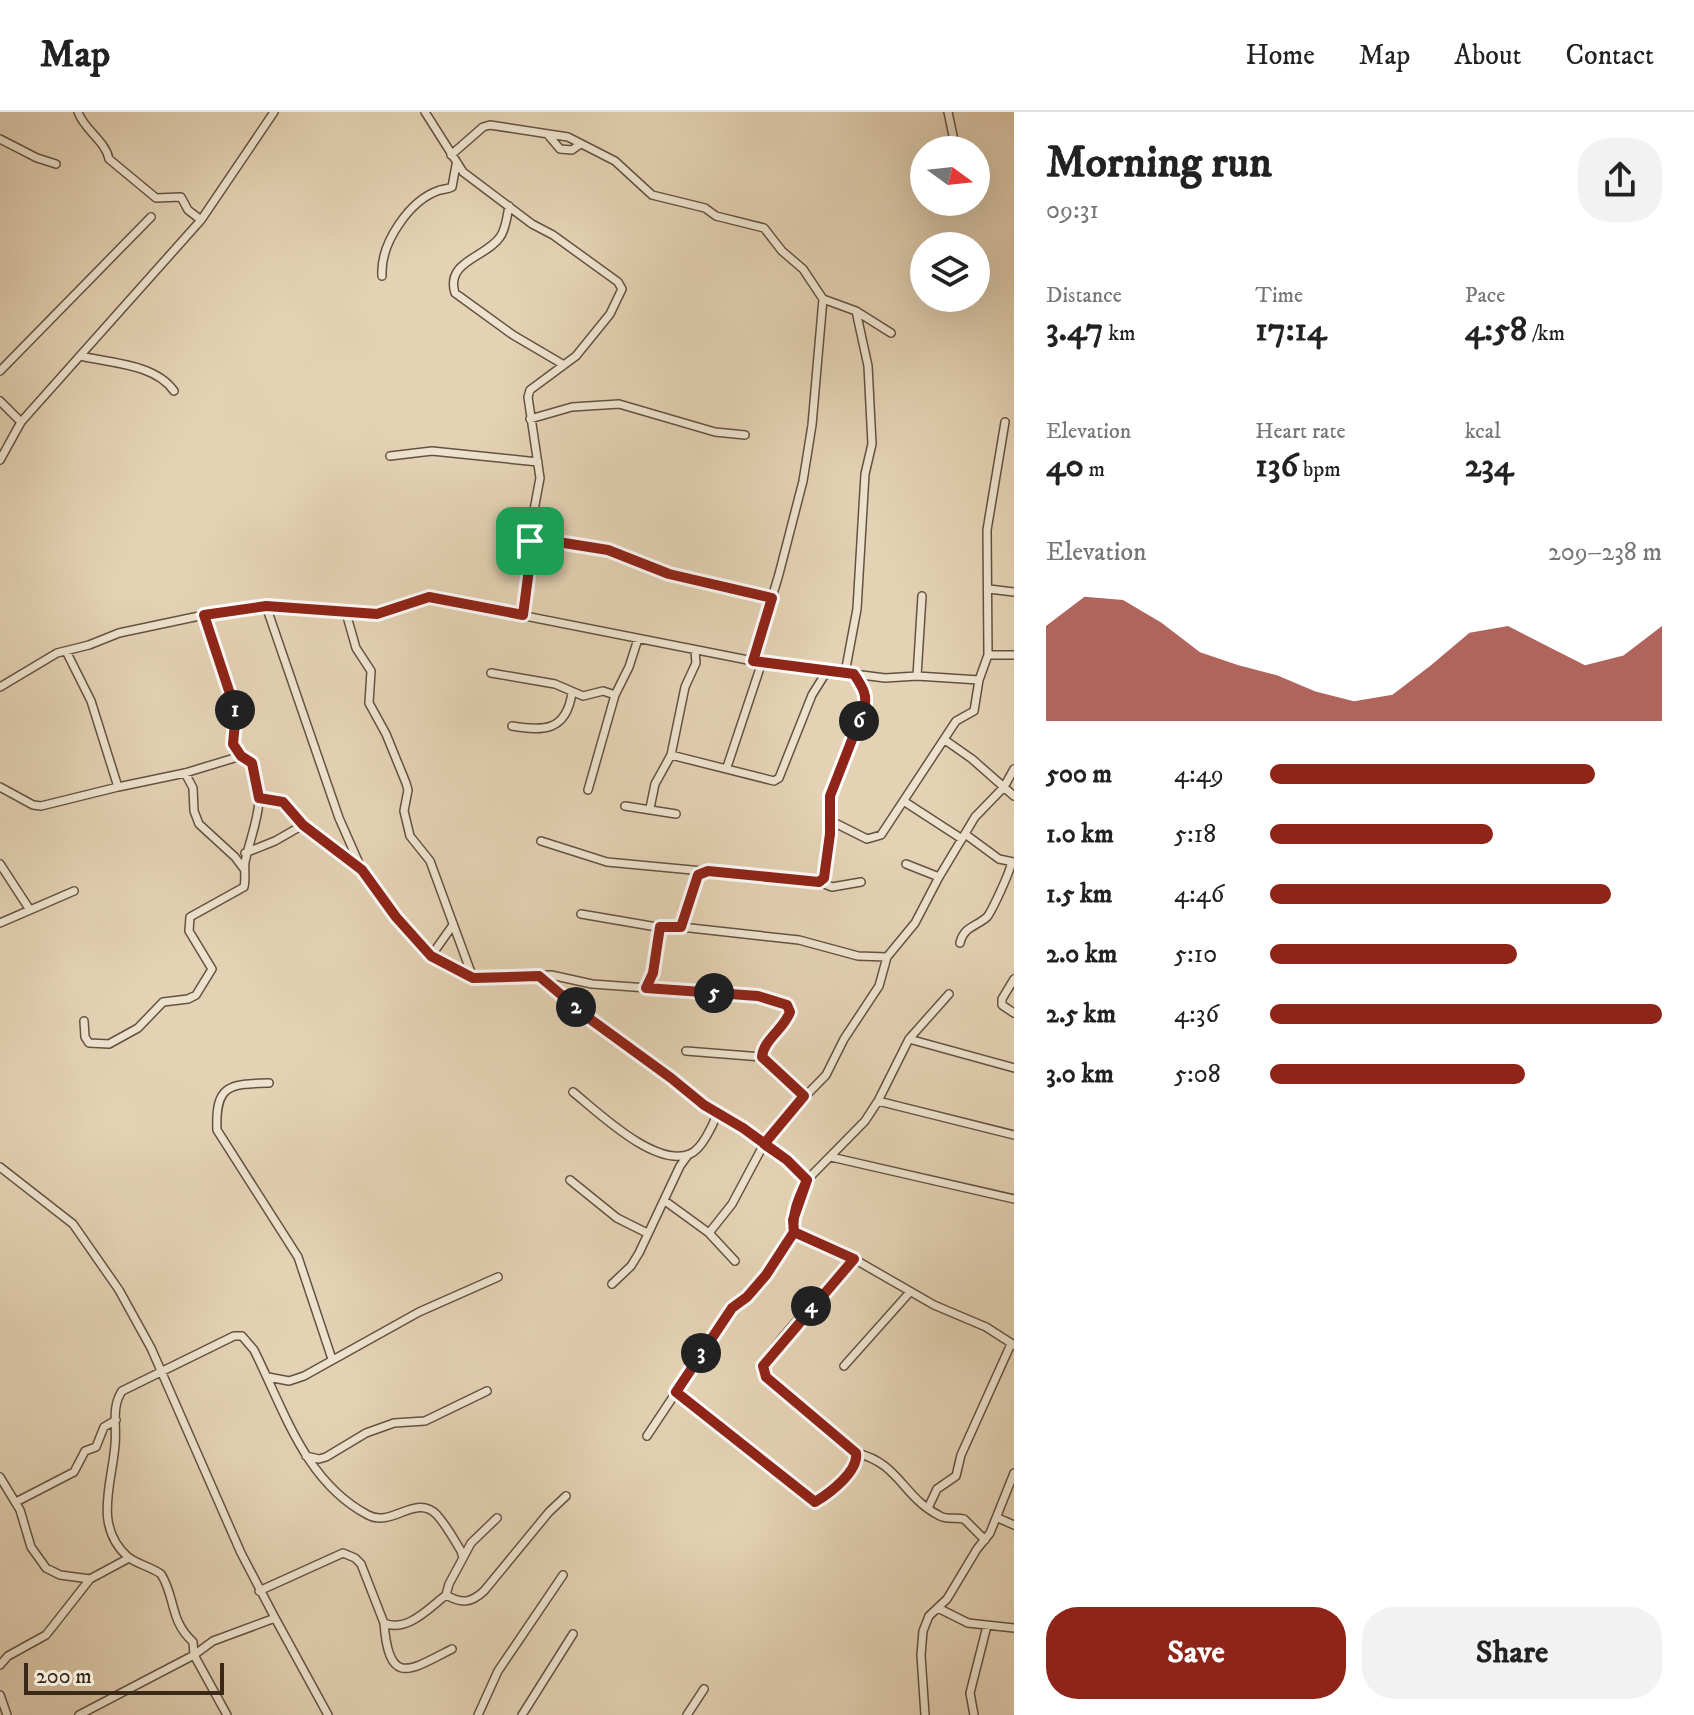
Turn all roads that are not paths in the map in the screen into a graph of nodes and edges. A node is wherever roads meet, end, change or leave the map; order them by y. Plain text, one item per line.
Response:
1 (78, 112) edge
2 (274, 112) edge
3 (425, 112) edge
4 (948, 112) edge
5 (549, 136) junction
6 (953, 136) edge
7 (0, 139) edge
8 (579, 145) junction
9 (451, 155) junction
10 (56, 164) dead end
11 (456, 165) junction
12 (509, 206) junction
13 (151, 217) dead end
14 (201, 220) junction
15 (382, 276) dead end
16 (823, 299) junction
17 (856, 311) junction
18 (891, 333) dead end
19 (80, 356) junction
20 (564, 365) junction
21 (0, 371) edge
22 (174, 391) dead end
23 (0, 401) edge
24 (530, 419) junction
25 (21, 422) junction
26 (1005, 422) dead end
27 (745, 435) dead end
28 (390, 456) dead end
29 (0, 460) edge
30 (538, 462) junction
31 (530, 541) junction
32 (989, 589) junction
33 (1014, 592) edge
34 (922, 596) dead end
35 (772, 598) junction
36 (266, 606) junction
37 (346, 613) junction
38 (204, 615) junction
39 (523, 615) junction
40 (638, 639) junction
41 (695, 650) junction
42 (66, 651) junction
43 (988, 655) junction
44 (1014, 655) edge
45 (753, 661) junction
46 (762, 662) junction
47 (827, 671) junction
48 (491, 673) dead end
49 (845, 673) junction
50 (854, 674) junction
51 (917, 676) junction
52 (979, 680) junction
53 (0, 687) edge
54 (572, 693) junction
55 (615, 695) junction
56 (512, 726) dead end
57 (945, 740) junction
58 (671, 755) junction
59 (241, 756) junction
60 (727, 767) junction
61 (1014, 769) edge
62 (185, 773) junction
63 (0, 787) edge
64 (118, 787) junction
65 (1004, 787) junction
66 (588, 790) dead end
67 (1014, 796) edge
68 (259, 798) junction
69 (905, 802) junction
70 (625, 806) dead end
71 (650, 808) junction
72 (676, 814) dead end
73 (831, 821) junction
74 (303, 825) junction
75 (964, 837) junction
76 (541, 841) dead end
77 (248, 851) junction
78 (235, 857) junction
79 (1013, 863) edge
80 (0, 864) edge
81 (906, 864) dead end
82 (244, 869) junction
83 (362, 870) junction
84 (708, 871) junction
85 (939, 877) junction
86 (819, 882) junction
87 (861, 882) dead end
88 (74, 891) dead end
89 (30, 910) junction
90 (581, 914) dead end
91 (0, 923) edge
92 (453, 925) junction
93 (660, 927) junction
94 (681, 927) junction
95 (960, 943) dead end
96 (431, 956) junction
97 (887, 957) junction
98 (539, 976) junction
99 (473, 978) junction
100 (1014, 979) edge
101 (646, 988) junction
102 (949, 994) dead end
103 (1014, 1013) edge
104 (84, 1021) dead end
105 (909, 1039) junction
106 (686, 1051) dead end
107 (762, 1057) junction
108 (1014, 1068) edge
109 (269, 1083) dead end
110 (573, 1092) dead end
111 (804, 1096) junction
112 (878, 1101) junction
113 (717, 1114) junction
114 (1014, 1135) edge
115 (764, 1144) junction
116 (688, 1155) junction
117 (831, 1157) junction
118 (0, 1167) edge
119 (570, 1180) dead end
120 (807, 1180) junction
121 (1014, 1199) edge
122 (665, 1201) junction
123 (794, 1232) junction
124 (647, 1233) junction
125 (709, 1233) junction
126 (854, 1259) junction
127 (735, 1261) dead end
128 (498, 1277) dead end
129 (612, 1284) dead end
130 (910, 1292) junction
131 (1013, 1345) edge
132 (332, 1359) junction
133 (844, 1366) dead end
134 (160, 1373) junction
135 (268, 1377) junction
136 (487, 1391) dead end
137 (676, 1392) junction
138 (116, 1420) junction
139 (647, 1436) dead end
140 (856, 1453) junction
141 (304, 1455) junction
142 (1014, 1473) edge
143 (0, 1477) edge
144 (566, 1496) dead end
145 (16, 1502) junction
146 (928, 1508) junction
147 (497, 1518) dead end
148 (998, 1518) junction
149 (1014, 1525) edge
150 (985, 1540) junction
151 (129, 1558) junction
152 (463, 1558) junction
153 (563, 1575) dead end
154 (90, 1579) junction
155 (259, 1591) junction
156 (446, 1595) junction
157 (938, 1608) junction
158 (275, 1618) junction
159 (384, 1623) junction
160 (987, 1626) junction
161 (1014, 1628) edge
162 (573, 1634) dead end
163 (213, 1641) junction
164 (193, 1642) junction
165 (452, 1649) dead end
166 (194, 1655) junction
167 (0, 1665) edge
168 (704, 1689) dead end
169 (0, 1696) edge
170 (7, 1715) edge
171 (79, 1715) edge
172 (227, 1715) edge
173 (328, 1715) edge
174 (478, 1715) edge
175 (522, 1715) edge
176 (687, 1715) edge
177 (925, 1715) edge
178 (974, 1715) edge

1 - 14 street
2 - 14 street
3 - 9 street
4 - 6 street
5 - 8 street
5 - 8 street
5 - 9 street
7 - 10 street
8 - 16 street
9 - 11 street
11 - 12 street
11 - 15 street
12 - 20 street
12 - 20 street
13 - 21 street
14 - 19 street
16 - 17 street
16 - 35 street
17 - 18 street
17 - 49 street
19 - 22 street
19 - 25 street
20 - 24 street
23 - 25 street
24 - 27 street
24 - 30 street
25 - 29 street
26 - 32 street
28 - 30 street
30 - 31 street
31 - 35 street
31 - 39 street
32 - 33 street
32 - 43 street
34 - 51 street
35 - 45 street
36 - 37 street
36 - 38 street
36 - 83 street
37 - 39 street
37 - 92 street
38 - 42 street
38 - 59 street
39 - 40 street
40 - 41 street
40 - 55 street
41 - 45 street
41 - 58 street
42 - 53 street
42 - 64 street
43 - 44 street
43 - 52 street
45 - 46 street
46 - 47 street
46 - 60 street
47 - 49 street
47 - 60 street
48 - 54 street
49 - 50 street
50 - 51 street
50 - 73 street
51 - 52 street
52 - 57 street
54 - 55 street
54 - 56 street
55 - 66 street
57 - 65 street
57 - 69 street
58 - 60 street
58 - 71 street
59 - 62 street
59 - 68 street
61 - 65 street
62 - 64 street
62 - 78 street
63 - 64 street
65 - 67 street
65 - 75 street
68 - 74 street
68 - 77 street
69 - 73 street
69 - 75 street
70 - 71 street
71 - 72 street
73 - 86 street
74 - 77 street
74 - 83 street
75 - 79 street
75 - 85 street
76 - 84 street
77 - 78 street
77 - 82 street
78 - 82 street
79 - 95 street
80 - 89 street
81 - 85 street
82 - 104 street
83 - 96 street
84 - 86 street
84 - 94 street
85 - 97 street
86 - 87 street
88 - 89 street
89 - 91 street
90 - 93 street
92 - 96 street
92 - 99 street
93 - 94 street
93 - 101 street
94 - 97 street
96 - 99 street
97 - 111 street
98 - 99 street
98 - 101 street
98 - 113 street
100 - 103 street
101 - 107 street
102 - 105 street
105 - 108 street
105 - 112 street
106 - 107 street
107 - 111 street
109 - 132 street
110 - 116 street
111 - 115 street
112 - 114 street
112 - 117 street
113 - 115 street
113 - 116 street
115 - 120 street
115 - 125 street
116 - 122 street
117 - 120 street
117 - 121 street
118 - 134 street
119 - 124 street
120 - 123 street
122 - 124 street
122 - 125 street
123 - 126 street
123 - 137 street
124 - 129 street
125 - 127 street
126 - 130 street
126 - 140 street
128 - 132 street
130 - 131 street
130 - 133 street
131 - 146 street
132 - 135 street
134 - 135 street
134 - 138 street
134 - 155 street
135 - 141 street
136 - 141 street
137 - 139 street
137 - 140 street
138 - 145 street
138 - 151 street
140 - 146 street
141 - 152 street
142 - 148 street
143 - 145 street
144 - 156 street
145 - 154 street
146 - 150 street
147 - 152 street
148 - 149 street
148 - 150 street
150 - 157 street
151 - 154 street
151 - 164 street
152 - 156 street
153 - 174 street
154 - 167 street
155 - 158 street
155 - 159 street
156 - 159 street
157 - 160 street
157 - 177 street
158 - 163 street
158 - 173 street
159 - 165 street
160 - 161 street
160 - 178 street
162 - 175 street
163 - 164 street
163 - 166 street
164 - 166 street
166 - 171 street
166 - 172 street
168 - 176 street
169 - 170 street

